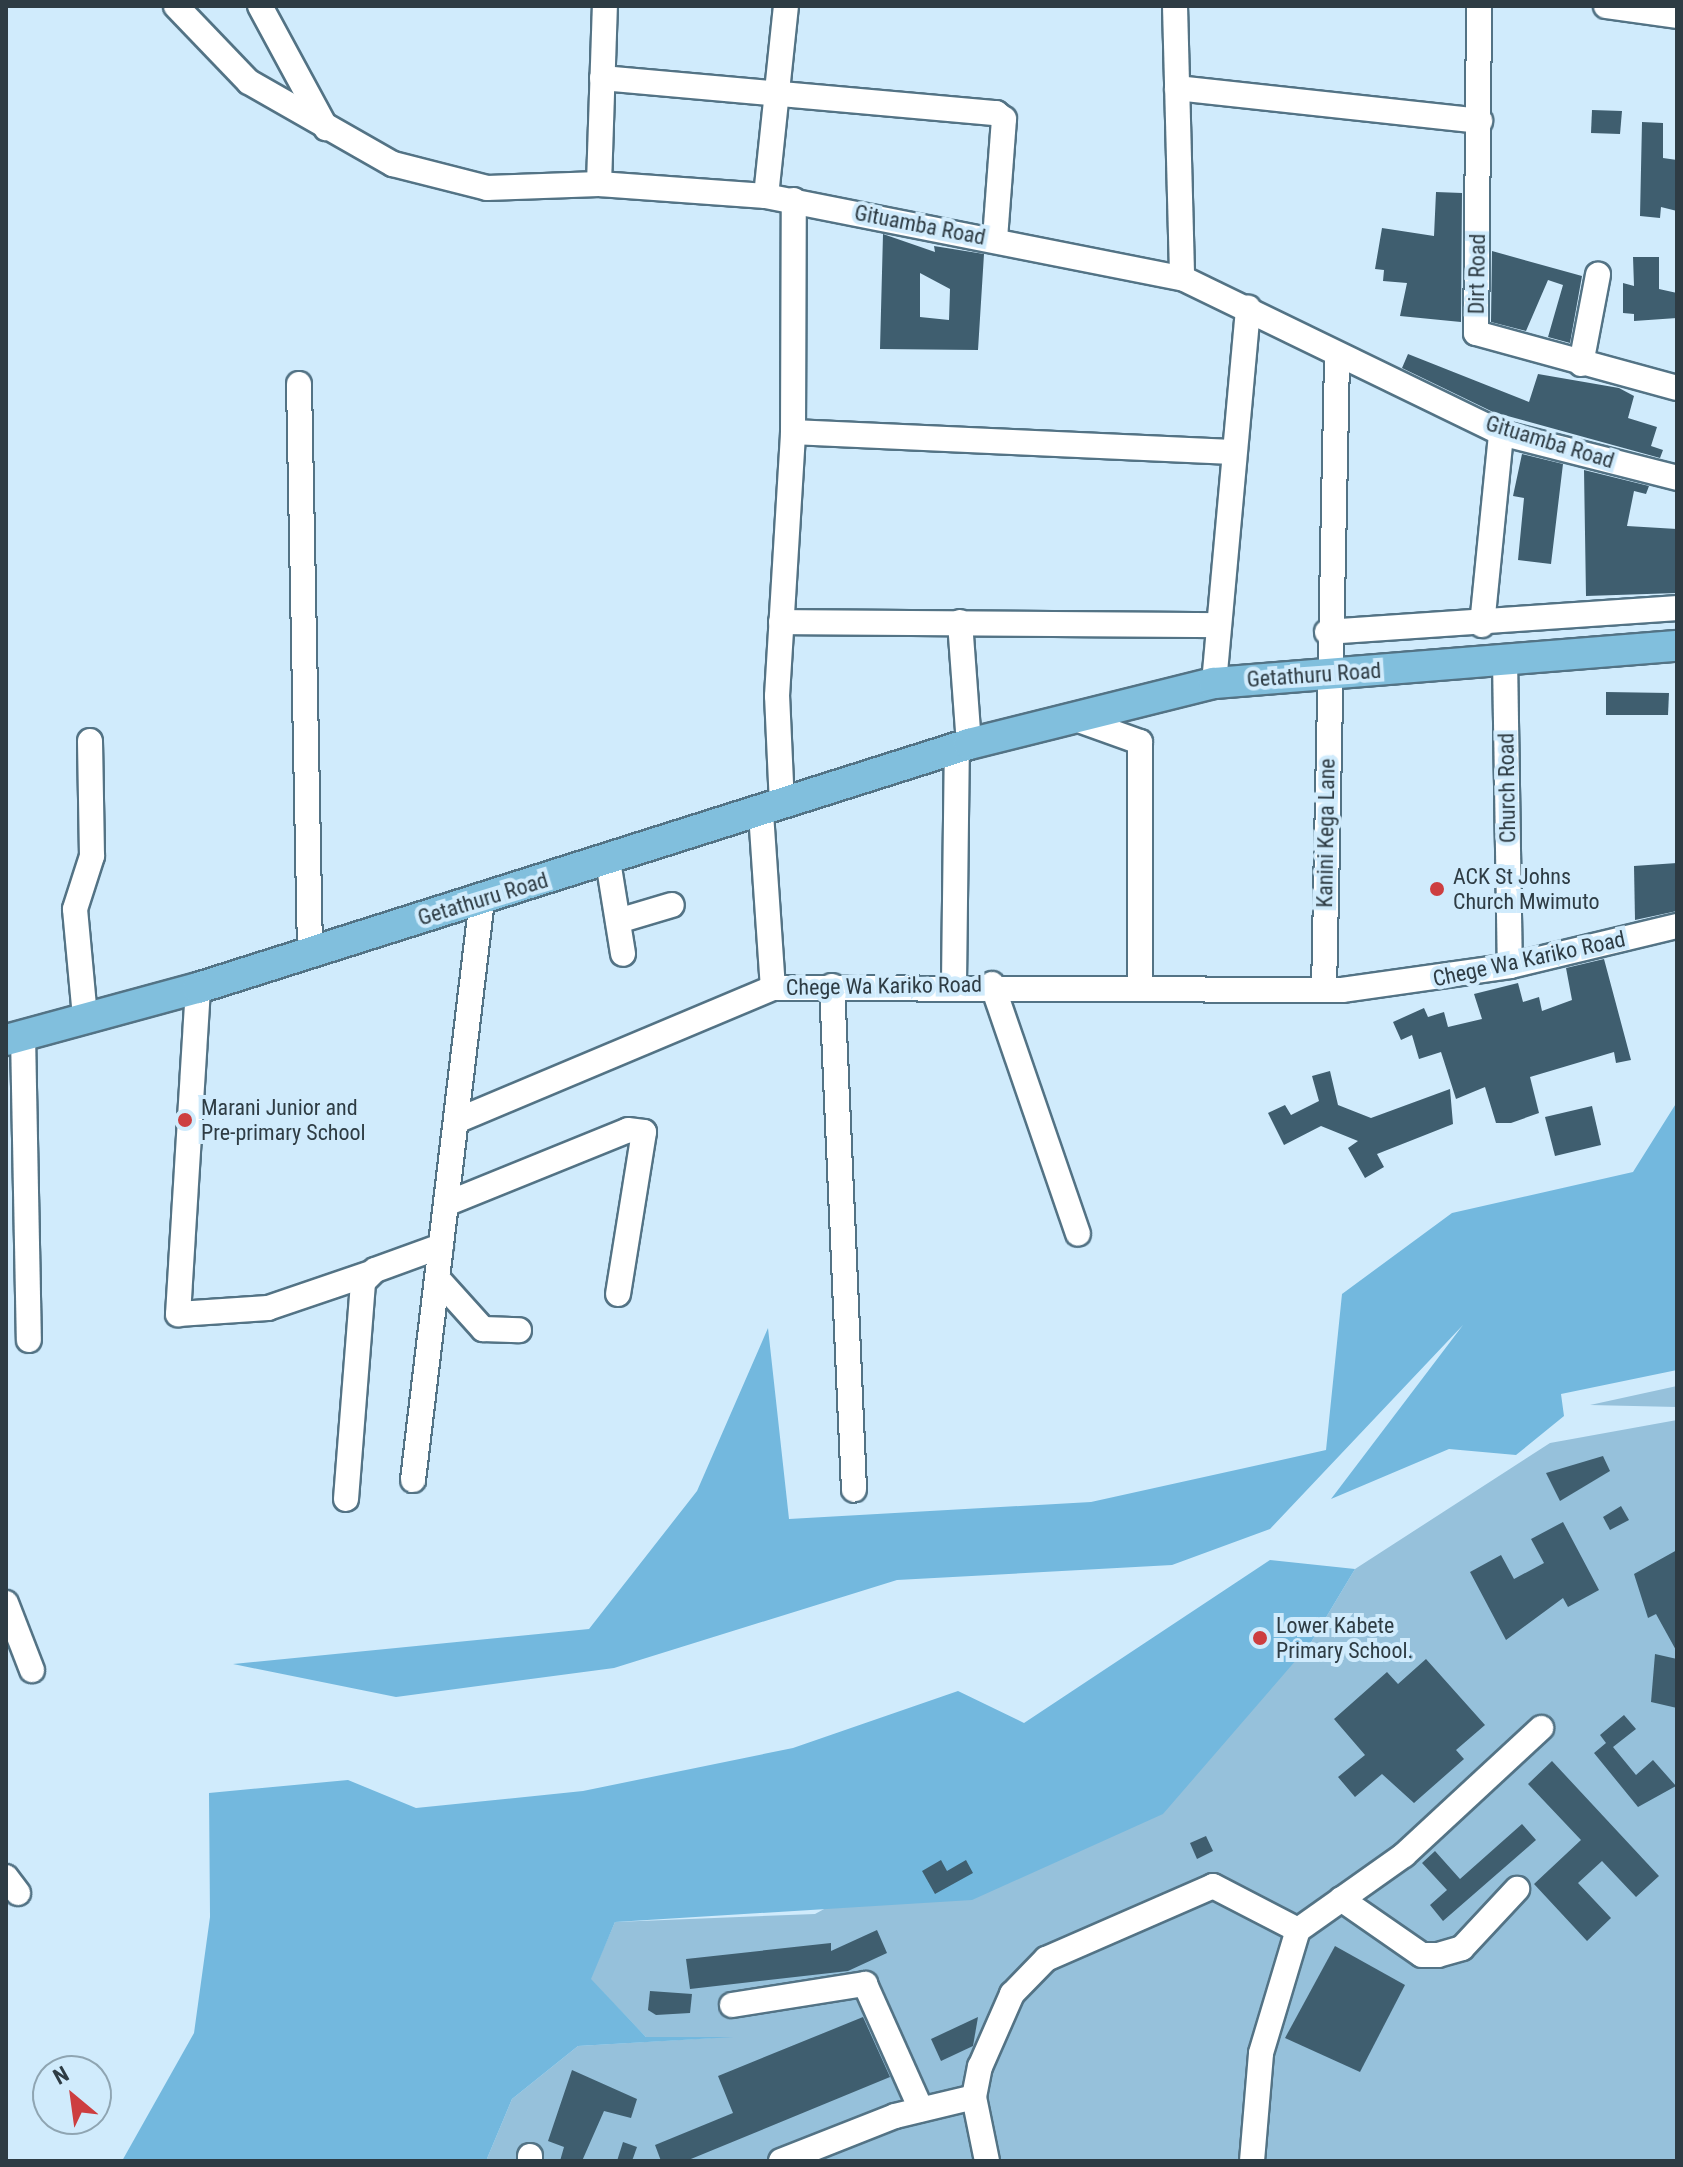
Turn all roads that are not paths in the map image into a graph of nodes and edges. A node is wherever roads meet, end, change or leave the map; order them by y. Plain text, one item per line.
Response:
1 (176, 6) edge
2 (260, 6) edge
3 (605, 6) edge
4 (786, 6) edge
5 (1175, 6) edge
6 (1479, 6) edge
7 (1606, 6) edge
8 (1677, 16) edge
9 (602, 78) junction
10 (1177, 88) junction
11 (776, 95) junction
12 (1480, 121) junction
13 (326, 128) junction
14 (599, 184) junction
15 (766, 196) junction
16 (794, 200) junction
17 (995, 239) junction
18 (1598, 275) dead end
19 (1182, 278) junction
20 (1248, 308) junction
21 (1337, 357) junction
22 (1581, 364) junction
23 (299, 384) dead end
24 (1677, 388) edge
25 (793, 432) junction
26 (1501, 433) junction
27 (1232, 452) junction
28 (1677, 478) edge
29 (1677, 608) edge
30 (781, 622) junction
31 (960, 622) junction
32 (1218, 625) junction
33 (1482, 625) junction
34 (1327, 632) junction
35 (1677, 646) edge
36 (1505, 658) junction
37 (1327, 676) junction
38 (1214, 683) junction
39 (1073, 718) junction
40 (90, 741) dead end
41 (963, 746) junction
42 (771, 809) junction
43 (608, 861) junction
44 (482, 900) junction
45 (672, 905) dead end
46 (618, 921) junction
47 (1677, 926) edge
48 (310, 951) junction
49 (623, 954) dead end
50 (1510, 966) junction
51 (954, 983) junction
52 (992, 984) junction
53 (832, 986) junction
54 (1140, 987) junction
55 (198, 988) junction
56 (773, 988) junction
57 (1324, 990) junction
58 (85, 1017) junction
59 (14, 1038) edge
60 (461, 1119) junction
61 (446, 1204) junction
62 (1078, 1234) dead end
63 (441, 1246) junction
64 (368, 1274) junction
65 (437, 1278) junction
66 (618, 1294) dead end
67 (519, 1330) dead end
68 (29, 1340) dead end
69 (413, 1480) dead end
70 (854, 1490) dead end
71 (346, 1499) dead end
72 (6, 1603) edge
73 (32, 1670) dead end
74 (1541, 1728) dead end
75 (1517, 1889) dead end
76 (1341, 1899) junction
77 (1298, 1930) junction
78 (732, 2005) dead end
79 (974, 2097) junction
80 (921, 2109) junction
81 (781, 2161) edge
82 (987, 2161) edge
83 (1252, 2161) edge

1 - 13 street, Gituamba Road
2 - 13 street
3 - 9 street
4 - 11 street
5 - 10 street
6 - 12 street, Dirt Road
7 - 8 street
9 - 11 street
9 - 14 street
10 - 12 street
10 - 19 street
11 - 15 street
11 - 17 street
12 - 22 street, Dirt Road
13 - 14 street, Gituamba Road
14 - 15 street, Gituamba Road
15 - 16 street, Gituamba Road
16 - 17 street, Gituamba Road
16 - 25 street
17 - 19 street, Gituamba Road
18 - 22 street
19 - 20 street, Gituamba Road
20 - 21 street, Gituamba Road
20 - 27 street
21 - 26 street, Gituamba Road
21 - 34 street, Kanini Kega Lane
22 - 24 street, Dirt Road
23 - 48 street
25 - 27 street
25 - 30 street
26 - 28 street, Gituamba Road
26 - 33 street
27 - 32 street
29 - 33 street
30 - 31 street
30 - 42 street
31 - 32 street
31 - 41 street
32 - 38 street
33 - 34 street
34 - 37 street, Kanini Kega Lane
35 - 36 main road, Getathuru Road
36 - 37 main road, Getathuru Road
36 - 50 street, Church Road
37 - 38 main road, Getathuru Road
37 - 57 street, Kanini Kega Lane
38 - 39 main road, Getathuru Road
39 - 41 main road, Getathuru Road
39 - 54 street
40 - 58 street
41 - 42 main road, Getathuru Road
41 - 51 street
42 - 43 main road, Getathuru Road
42 - 56 street
43 - 44 main road, Getathuru Road
43 - 46 street
44 - 48 main road, Getathuru Road
44 - 60 street
45 - 46 street
46 - 49 street
47 - 50 street, Chege Wa Kariko Road
48 - 55 main road, Getathuru Road
50 - 57 street, Chege Wa Kariko Road
51 - 52 street, Chege Wa Kariko Road
51 - 53 street, Chege Wa Kariko Road
52 - 54 street, Chege Wa Kariko Road
52 - 62 street
53 - 56 street, Chege Wa Kariko Road
53 - 70 street
54 - 57 street, Chege Wa Kariko Road
55 - 58 main road, Getathuru Road
55 - 64 street
56 - 60 street, Chege Wa Kariko Road
58 - 59 main road, Getathuru Road
59 - 68 street
60 - 61 street
61 - 63 street
61 - 66 street
63 - 64 street
63 - 65 street
64 - 71 street
65 - 67 street
65 - 69 street
72 - 73 street
74 - 76 street
75 - 76 street
76 - 77 street
77 - 79 street
77 - 83 street
78 - 80 street
79 - 80 street
79 - 82 street
80 - 81 street

